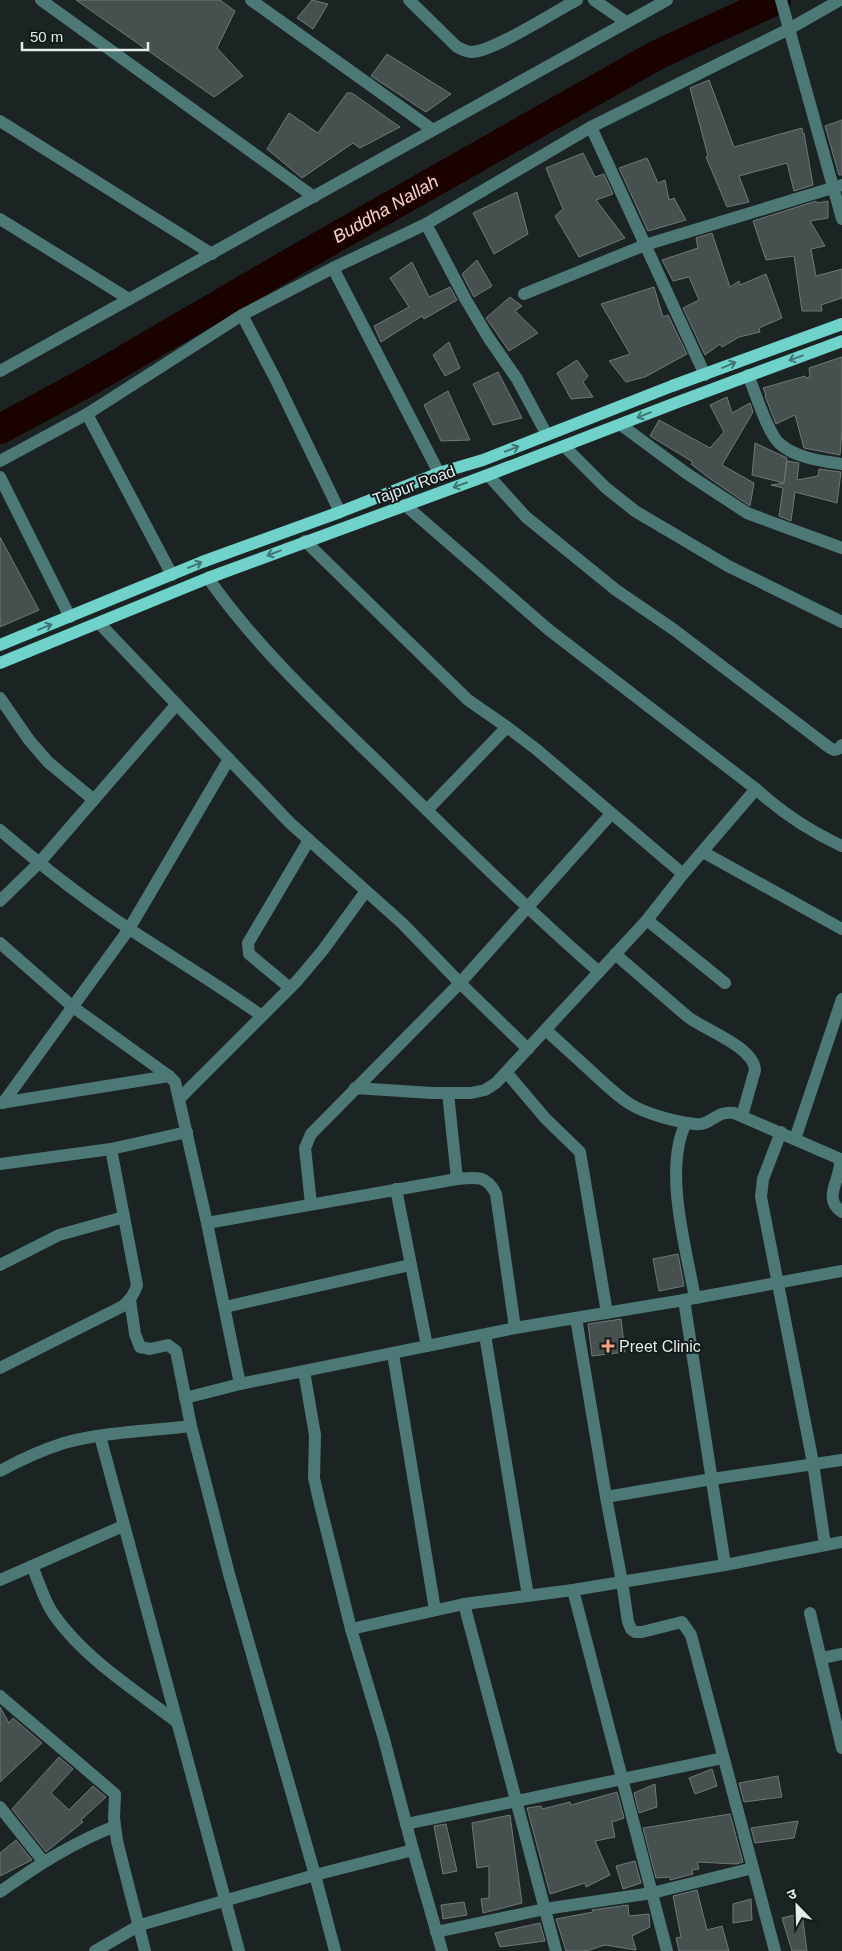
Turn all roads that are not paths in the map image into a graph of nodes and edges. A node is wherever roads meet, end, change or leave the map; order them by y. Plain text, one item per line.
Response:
1 (41, 0) edge
2 (251, 0) edge
3 (409, 0) edge
4 (577, 0) edge
5 (594, 0) edge
6 (667, 0) edge
7 (781, 0) edge
8 (840, 0) edge
9 (626, 22) junction
10 (787, 23) junction
11 (0, 120) edge
12 (591, 127) junction
13 (433, 130) junction
14 (837, 187) edge
15 (314, 197) junction
16 (0, 219) edge
17 (842, 219) edge
18 (426, 224) junction
19 (645, 245) junction
20 (212, 254) junction
21 (333, 268) junction
22 (524, 294) dead end
23 (129, 299) junction
24 (242, 315) junction
25 (842, 324) edge
26 (842, 341) edge
27 (0, 371) edge
28 (705, 375) junction
29 (748, 375) junction
30 (87, 414) junction
31 (621, 425) junction
32 (548, 435) junction
33 (564, 446) junction
34 (0, 461) edge
35 (842, 464) edge
36 (439, 473) junction
37 (488, 475) junction
38 (0, 477) edge
39 (405, 505) junction
40 (340, 512) junction
41 (305, 541) junction
42 (842, 548) edge
43 (172, 575) junction
44 (208, 578) junction
45 (70, 617) junction
46 (842, 622) edge
47 (99, 623) junction
48 (0, 646) edge
49 (0, 663) edge
50 (0, 698) edge
51 (176, 705) junction
52 (507, 727) junction
53 (842, 745) edge
54 (229, 759) junction
55 (756, 789) junction
56 (94, 800) junction
57 (427, 810) junction
58 (611, 814) junction
59 (0, 830) edge
60 (309, 840) junction
61 (842, 846) edge
62 (703, 852) junction
63 (39, 863) junction
64 (683, 874) junction
65 (366, 891) junction
66 (0, 901) edge
67 (526, 908) junction
68 (647, 920) junction
69 (129, 929) junction
70 (842, 930) edge
71 (0, 943) edge
72 (615, 954) junction
73 (599, 972) junction
74 (460, 983) junction
75 (725, 983) dead end
76 (290, 988) junction
77 (842, 998) edge
78 (73, 1007) junction
79 (262, 1016) junction
80 (546, 1030) junction
81 (528, 1049) junction
82 (507, 1073) junction
83 (170, 1076) junction
84 (355, 1088) junction
85 (448, 1093) junction
86 (180, 1098) junction
87 (1, 1103) edge
88 (742, 1116) junction
89 (686, 1122) junction
90 (187, 1132) junction
91 (781, 1132) junction
92 (795, 1139) junction
93 (111, 1149) junction
94 (841, 1157) edge
95 (0, 1163) edge
96 (457, 1179) junction
97 (396, 1189) junction
98 (311, 1204) junction
99 (842, 1212) edge
100 (124, 1217) junction
101 (207, 1223) junction
102 (0, 1265) edge
103 (410, 1265) junction
104 (842, 1271) edge
105 (779, 1282) junction
106 (689, 1299) junction
107 (130, 1300) junction
108 (225, 1308) junction
109 (608, 1313) junction
110 (576, 1318) junction
111 (516, 1328) junction
112 (485, 1335) junction
113 (427, 1346) junction
114 (393, 1354) junction
115 (0, 1368) edge
116 (304, 1371) junction
117 (240, 1384) junction
118 (185, 1398) junction
119 (190, 1426) junction
120 (100, 1436) junction
121 (842, 1460) edge
122 (813, 1464) junction
123 (0, 1470) edge
124 (712, 1479) junction
125 (606, 1497) junction
126 (123, 1526) junction
127 (842, 1542) edge
128 (826, 1545) junction
129 (725, 1565) junction
130 (32, 1566) junction
131 (0, 1580) edge
132 (622, 1582) junction
133 (573, 1590) junction
134 (528, 1596) junction
135 (464, 1604) junction
136 (435, 1610) junction
137 (810, 1613) dead end
138 (351, 1629) junction
139 (842, 1654) edge
140 (822, 1658) junction
141 (0, 1696) edge
142 (177, 1722) junction
143 (842, 1748) edge
144 (723, 1758) junction
145 (622, 1779) junction
146 (516, 1801) junction
147 (0, 1807) edge
148 (406, 1824) junction
149 (115, 1826) junction
150 (413, 1850) junction
151 (43, 1861) junction
152 (753, 1868) junction
153 (315, 1875) junction
154 (0, 1892) edge
155 (652, 1893) junction
156 (225, 1901) junction
157 (545, 1909) junction
158 (140, 1925) junction
159 (436, 1932) junction
160 (95, 1951) edge
161 (146, 1951) edge
162 (239, 1951) edge
163 (335, 1951) edge
164 (442, 1951) edge
165 (556, 1951) edge
166 (667, 1951) edge
167 (775, 1951) edge

1 - 15 street
2 - 13 street
3 - 4 street
5 - 9 street
6 - 9 street
7 - 10 street
8 - 10 street
9 - 13 street
10 - 12 street
10 - 14 street
11 - 20 street
12 - 18 street
12 - 19 street
13 - 15 street
14 - 17 street
14 - 19 street
15 - 20 street
16 - 23 street
18 - 21 street
18 - 32 street
19 - 22 street
19 - 28 street
20 - 23 street
21 - 24 street
21 - 36 street
23 - 27 street
24 - 30 street
24 - 40 street
28 -> 25 main road, Tajpur Road
26 -> 29 main road, Tajpur Road
28 - 32 main road, Tajpur Road
29 -> 31 main road, Tajpur Road
29 - 35 street
30 - 34 street
30 - 43 street
31 - 33 main road, Tajpur Road
31 - 42 street
36 -> 32 main road, Tajpur Road
33 - 37 main road, Tajpur Road
33 - 46 street
36 - 40 main road, Tajpur Road
37 -> 39 main road, Tajpur Road
37 - 53 street
38 - 45 street
39 - 41 main road, Tajpur Road
39 - 55 street
43 -> 40 main road, Tajpur Road
41 -> 44 main road, Tajpur Road
41 - 52 street
43 - 45 main road, Tajpur Road
44 - 47 main road, Tajpur Road
44 - 57 street
48 -> 45 main road, Tajpur Road
47 - 49 main road, Tajpur Road
47 - 51 street
50 - 56 street
51 - 54 street
51 - 56 street
52 - 57 street
52 - 58 street
54 - 60 street
54 - 69 street
55 - 61 street
55 - 62 street
56 - 63 street
57 - 67 street
58 - 64 street
58 - 67 street
59 - 63 street
60 - 65 street
60 - 76 street
62 - 64 street
62 - 70 street
63 - 66 street
63 - 69 street
64 - 68 street
65 - 74 street
65 - 76 street
67 - 73 street
67 - 74 street
68 - 72 street
68 - 75 street
69 - 78 street
69 - 79 street
71 - 78 street
72 - 73 street
72 - 88 street
73 - 80 street
74 - 81 street
74 - 84 street
76 - 79 street
77 - 92 street
78 - 83 street
78 - 87 street
79 - 86 street
80 - 81 street
80 - 89 street
81 - 82 street
82 - 85 street
82 - 109 street
83 - 86 street
83 - 87 street
84 - 85 street
84 - 98 street
85 - 96 street
86 - 90 street
88 - 89 street
88 - 91 street
89 - 106 street
90 - 93 street
90 - 101 street
91 - 92 street
91 - 105 street
92 - 94 street
93 - 95 street
93 - 100 street
94 - 99 street
96 - 97 street
96 - 111 street
97 - 98 street
97 - 103 street
98 - 101 street
100 - 102 street
100 - 107 street
101 - 108 street
103 - 108 street
103 - 113 street
104 - 105 street
105 - 106 street
105 - 122 street
106 - 109 street
106 - 124 street
107 - 115 street
107 - 118 street
108 - 117 street
109 - 110 street
110 - 111 street
110 - 125 street
111 - 112 street
112 - 113 street
112 - 134 street
113 - 114 street
114 - 116 street
114 - 136 street
116 - 117 street
116 - 138 street
117 - 118 street
118 - 119 street
119 - 120 street
119 - 153 street
120 - 123 street
120 - 126 street
121 - 122 street
122 - 124 street
122 - 128 street
124 - 125 street
124 - 129 street
125 - 132 street
126 - 130 street
126 - 142 street
127 - 128 street
128 - 129 street
129 - 132 street
130 - 131 street
130 - 142 street
132 - 133 street
132 - 144 street
133 - 134 street
133 - 145 street
134 - 135 street
135 - 136 street
135 - 146 street
136 - 138 street
137 - 140 street
138 - 148 street
139 - 140 street
140 - 143 street
141 - 149 street
142 - 156 street
144 - 145 street
144 - 152 street
145 - 146 street
145 - 155 street
146 - 148 street
146 - 157 street
147 - 151 street
148 - 150 street
149 - 151 street
149 - 158 street
150 - 153 street
150 - 159 street
151 - 154 street
152 - 155 street
152 - 167 street
153 - 156 street
153 - 163 street
155 - 157 street
155 - 166 street
156 - 158 street
156 - 162 street
157 - 159 street
157 - 165 street
158 - 160 street
158 - 161 street
159 - 164 street

